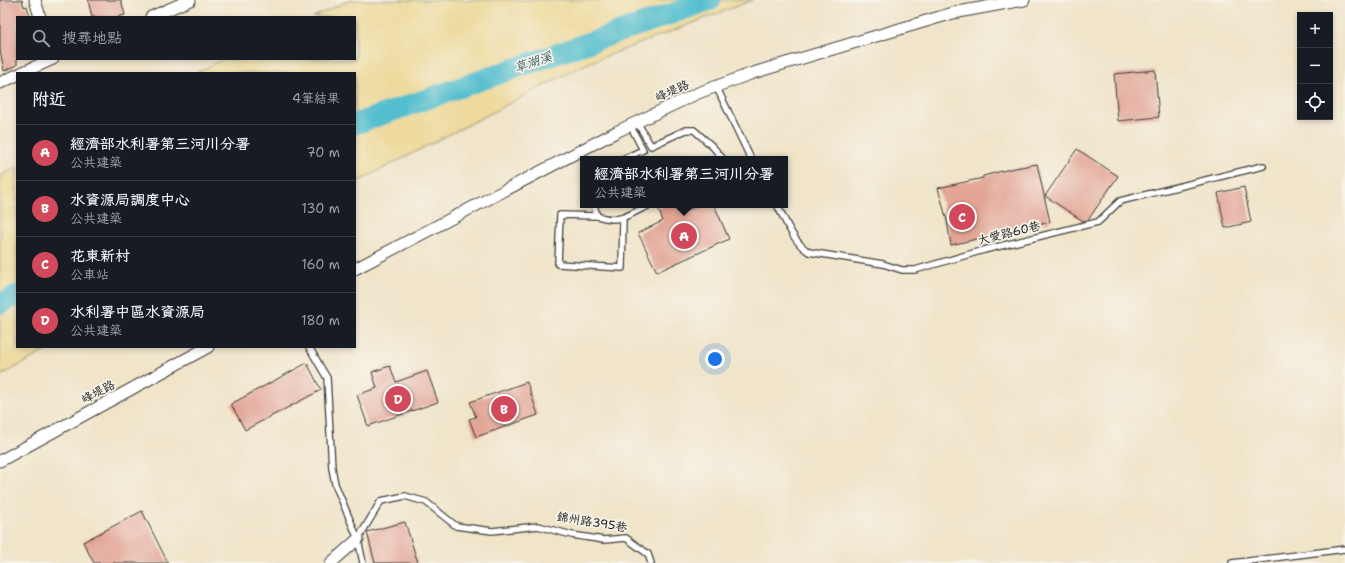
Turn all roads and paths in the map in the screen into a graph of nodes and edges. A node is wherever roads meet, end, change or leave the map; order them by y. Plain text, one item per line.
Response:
1 (35, 0) edge
2 (190, 0) edge
3 (1024, 0) edge
4 (40, 16) edge
5 (153, 16) edge
6 (49, 60) edge
7 (23, 72) edge
8 (16, 75) edge
9 (0, 83) edge
10 (716, 86) junction
11 (633, 124) junction
12 (630, 156) edge
13 (720, 156) edge
14 (750, 156) edge
15 (1263, 166) dead end
16 (595, 208) edge
17 (644, 208) edge
18 (779, 208) edge
19 (597, 216) junction
20 (623, 219) junction
21 (356, 268) edge
22 (206, 348) edge
23 (310, 348) edge
24 (0, 461) edge
25 (358, 539) junction
26 (1345, 549) edge
27 (331, 563) edge
28 (363, 563) edge
29 (651, 563) edge
30 (1232, 563) edge

1 - 4 street
2 - 5 street
3 - 10 street, 峰堤路
6 - 7 street
8 - 9 street
10 - 11 street, 峰堤路
10 - 14 lane
11 - 12 lane
11 - 13 lane
11 - 21 street, 峰堤路
15 - 18 lane, 大愛路60巷
16 - 19 lane
17 - 20 lane
19 - 20 lane
19 - 20 lane
22 - 24 street, 峰堤路
23 - 25 lane
25 - 27 street, 錦州路395巷
25 - 28 lane
25 - 29 lane, 錦州路395巷
26 - 30 lane

